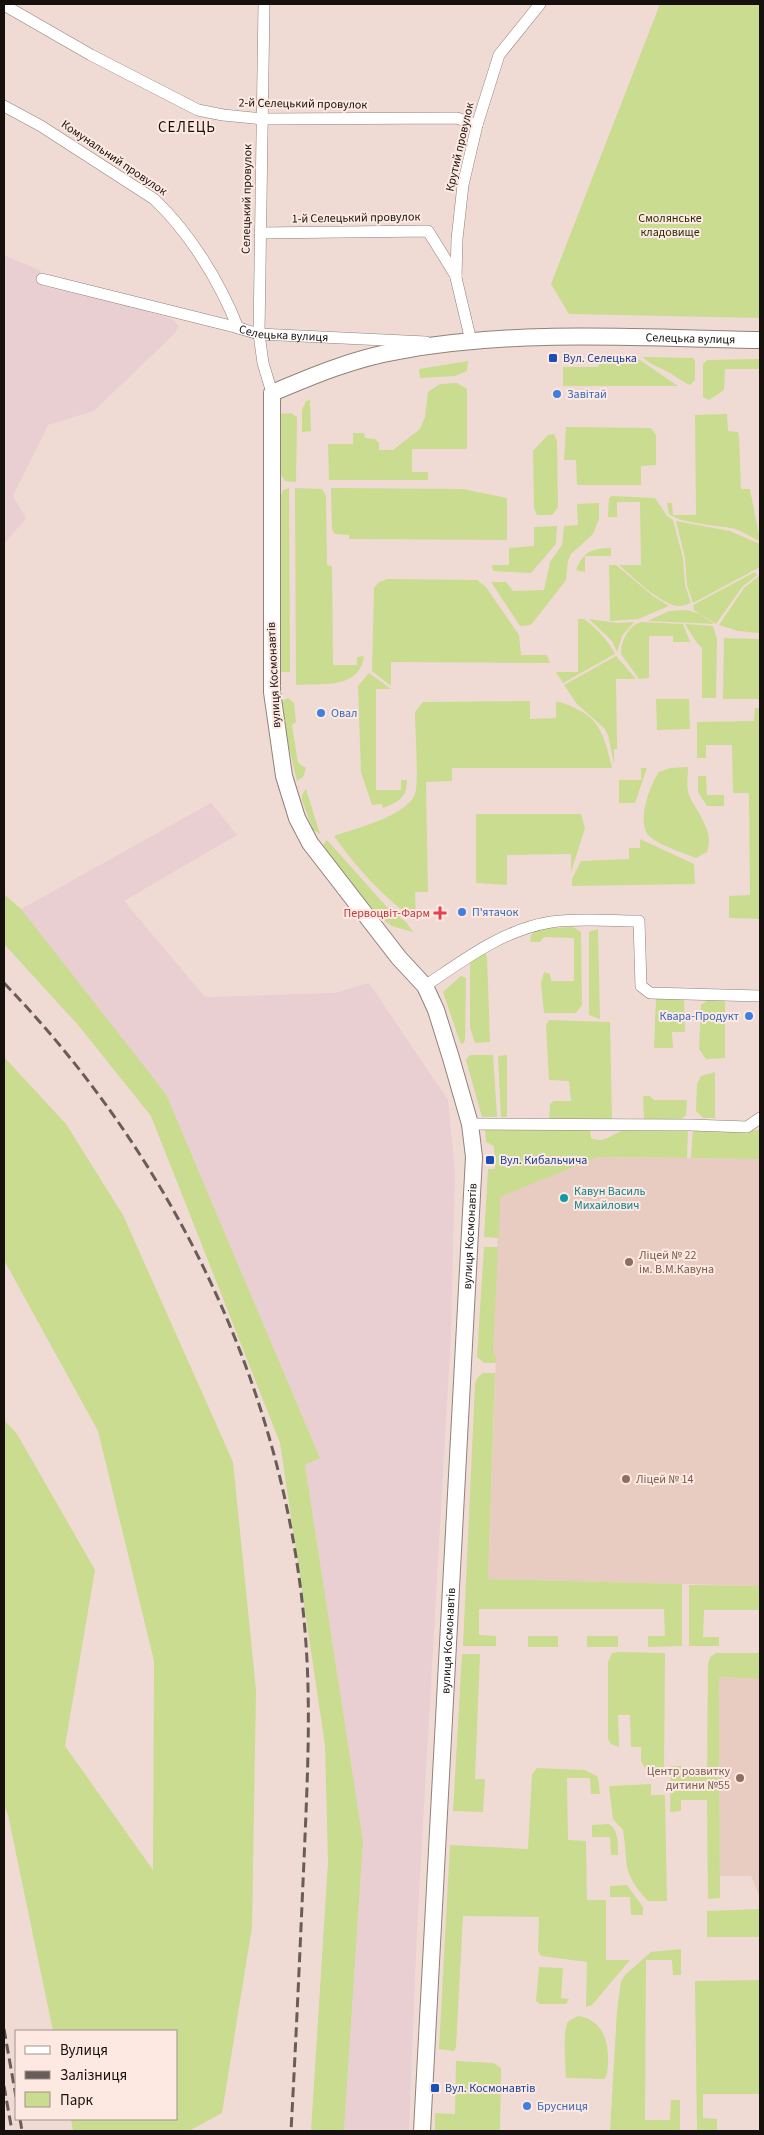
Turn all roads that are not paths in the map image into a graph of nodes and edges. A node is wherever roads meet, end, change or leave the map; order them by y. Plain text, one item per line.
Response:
1 (264, 4) edge
2 (540, 4) edge
3 (4, 5) edge
4 (4, 106) edge
5 (263, 119) junction
6 (477, 125) junction
7 (260, 233) junction
8 (456, 278) junction
9 (42, 279) dead end
10 (238, 328) junction
11 (259, 334) junction
12 (760, 340) edge
13 (471, 341) junction
14 (272, 393) junction
15 (425, 986) junction
16 (760, 996) edge
17 (760, 1118) edge
18 (470, 1124) junction
19 (422, 2131) edge

1 - 5 street, Селецький провулок
2 - 6 street, Крутий провулок
3 - 5 street, 2-й Селецький провулок
4 - 10 street, Комунальний провулок
5 - 6 street, 2-й Селецький провулок
5 - 7 street, Селецький провулок
6 - 8 street, Крутий провулок
7 - 8 street, 1-й Селецький провулок
7 - 11 street, Селецький провулок
8 - 13 street, Крутий провулок
9 - 10 street, Селецька вулиця
10 - 11 street, Селецька вулиця
11 - 13 street, Селецька вулиця
11 - 14 street, Селецький провулок
12 - 13 street, Селецька вулиця
13 - 14 street, Селецька вулиця
14 - 15 street, вулиця Космонавтів
15 - 16 street
15 - 18 street, вулиця Космонавтів
17 - 18 street
18 - 19 street, вулиця Космонавтів

